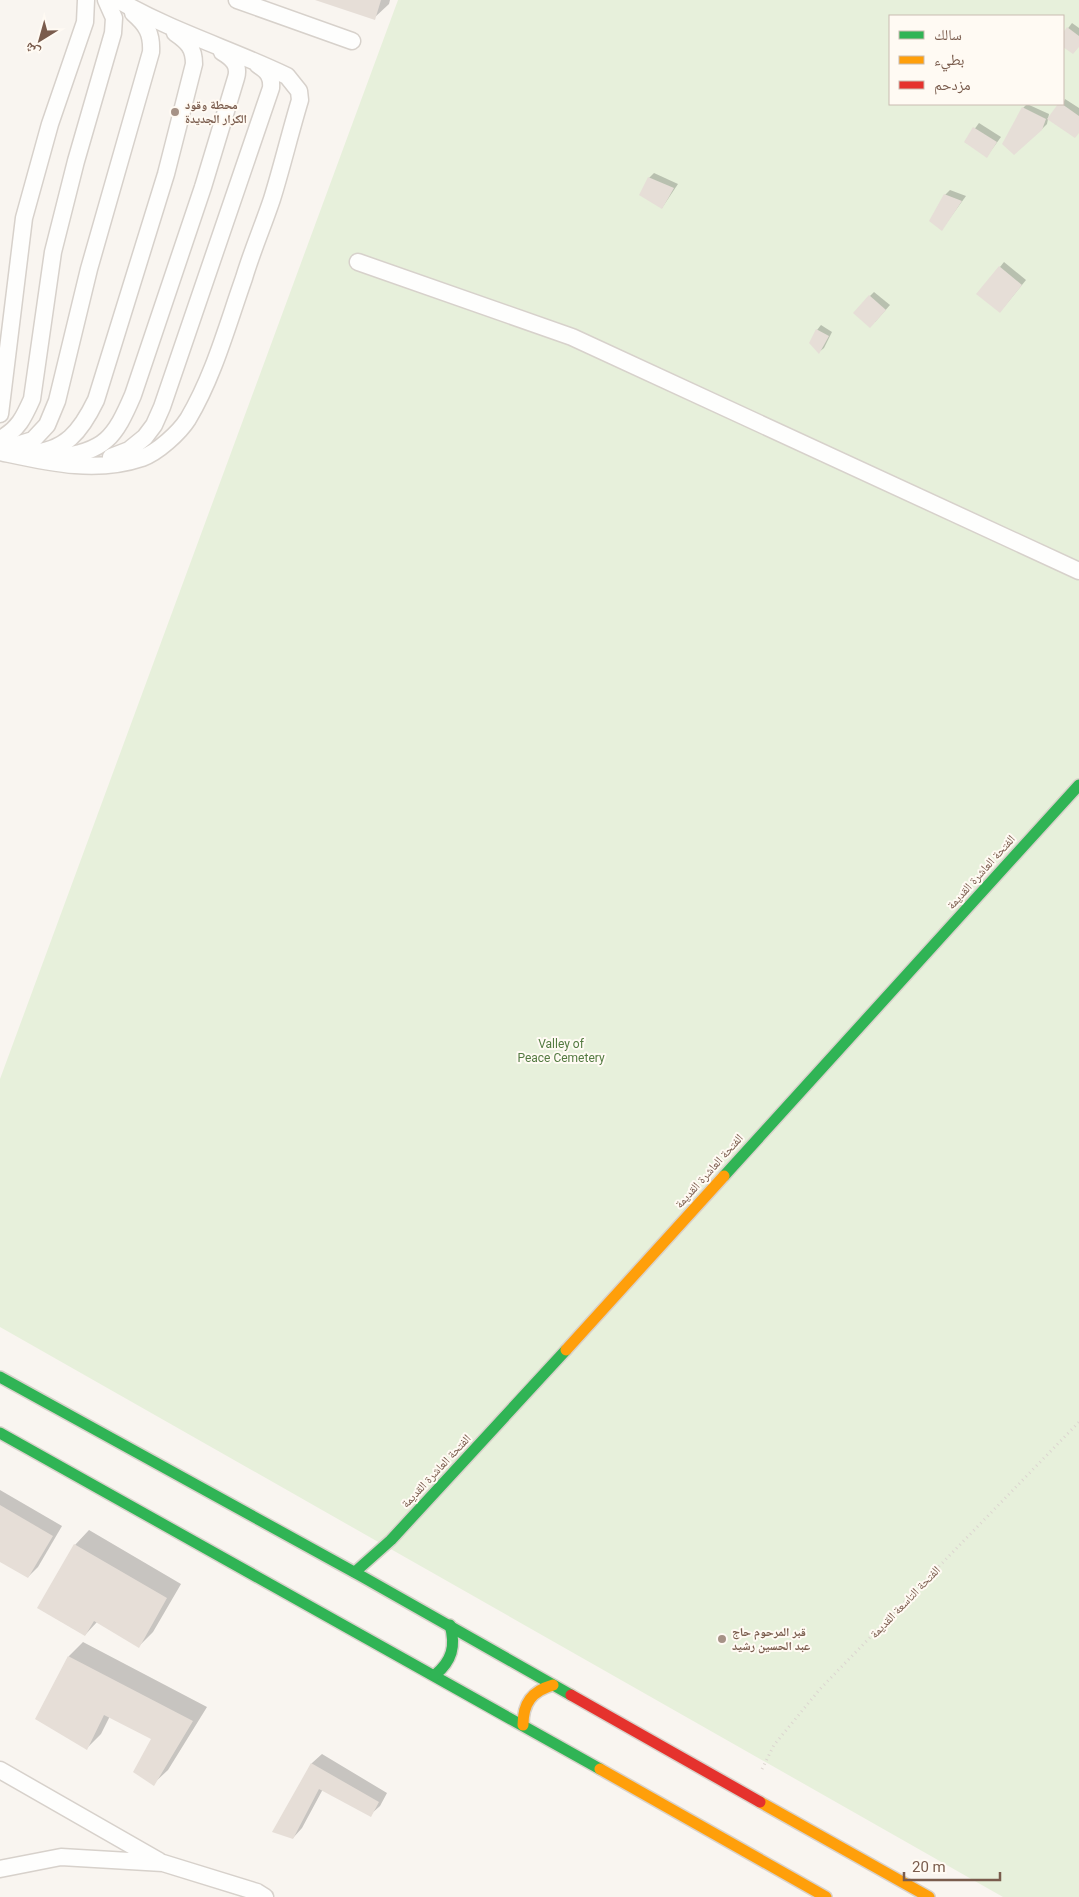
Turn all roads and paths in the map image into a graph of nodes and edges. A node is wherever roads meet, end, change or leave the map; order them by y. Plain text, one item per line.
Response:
1 (86, 0) edge
2 (106, 0) edge
3 (118, 0) edge
4 (237, 0) edge
5 (161, 23) junction
6 (352, 40) dead end
7 (215, 46) junction
8 (248, 59) junction
9 (358, 262) dead end
10 (0, 414) edge
11 (0, 439) edge
12 (3, 452) edge
13 (35, 459) junction
14 (90, 466) junction
15 (1079, 571) edge
16 (1079, 785) edge
17 (0, 1377) edge
18 (1079, 1422) edge
19 (0, 1433) edge
20 (355, 1572) junction
21 (450, 1626) junction
22 (435, 1676) junction
23 (553, 1685) junction
24 (523, 1725) junction
25 (0, 1770) edge
26 (749, 1795) junction
27 (163, 1863) junction
28 (0, 1869) edge
29 (265, 1897) edge
30 (826, 1897) edge
31 (929, 1897) edge

1 - 10 lane
2 - 11 lane
3 - 5 lane
3 - 12 lane
4 - 6 lane
5 - 7 lane
5 - 12 lane
7 - 8 lane
7 - 13 lane
8 - 14 lane
8 - 14 lane
9 - 15 lane
12 - 13 lane
13 - 14 lane
16 - 20 street, الفتحة العاشرة القديمة
17 - 20 street
18 - 26 path, الفتحة التاسعة القديمة
19 - 22 street
20 - 21 street
21 - 22 street
21 - 23 street
22 - 24 street
23 - 24 street
23 - 26 street
24 - 30 street
25 - 27 lane
26 - 31 street
27 - 28 lane
27 - 29 lane

